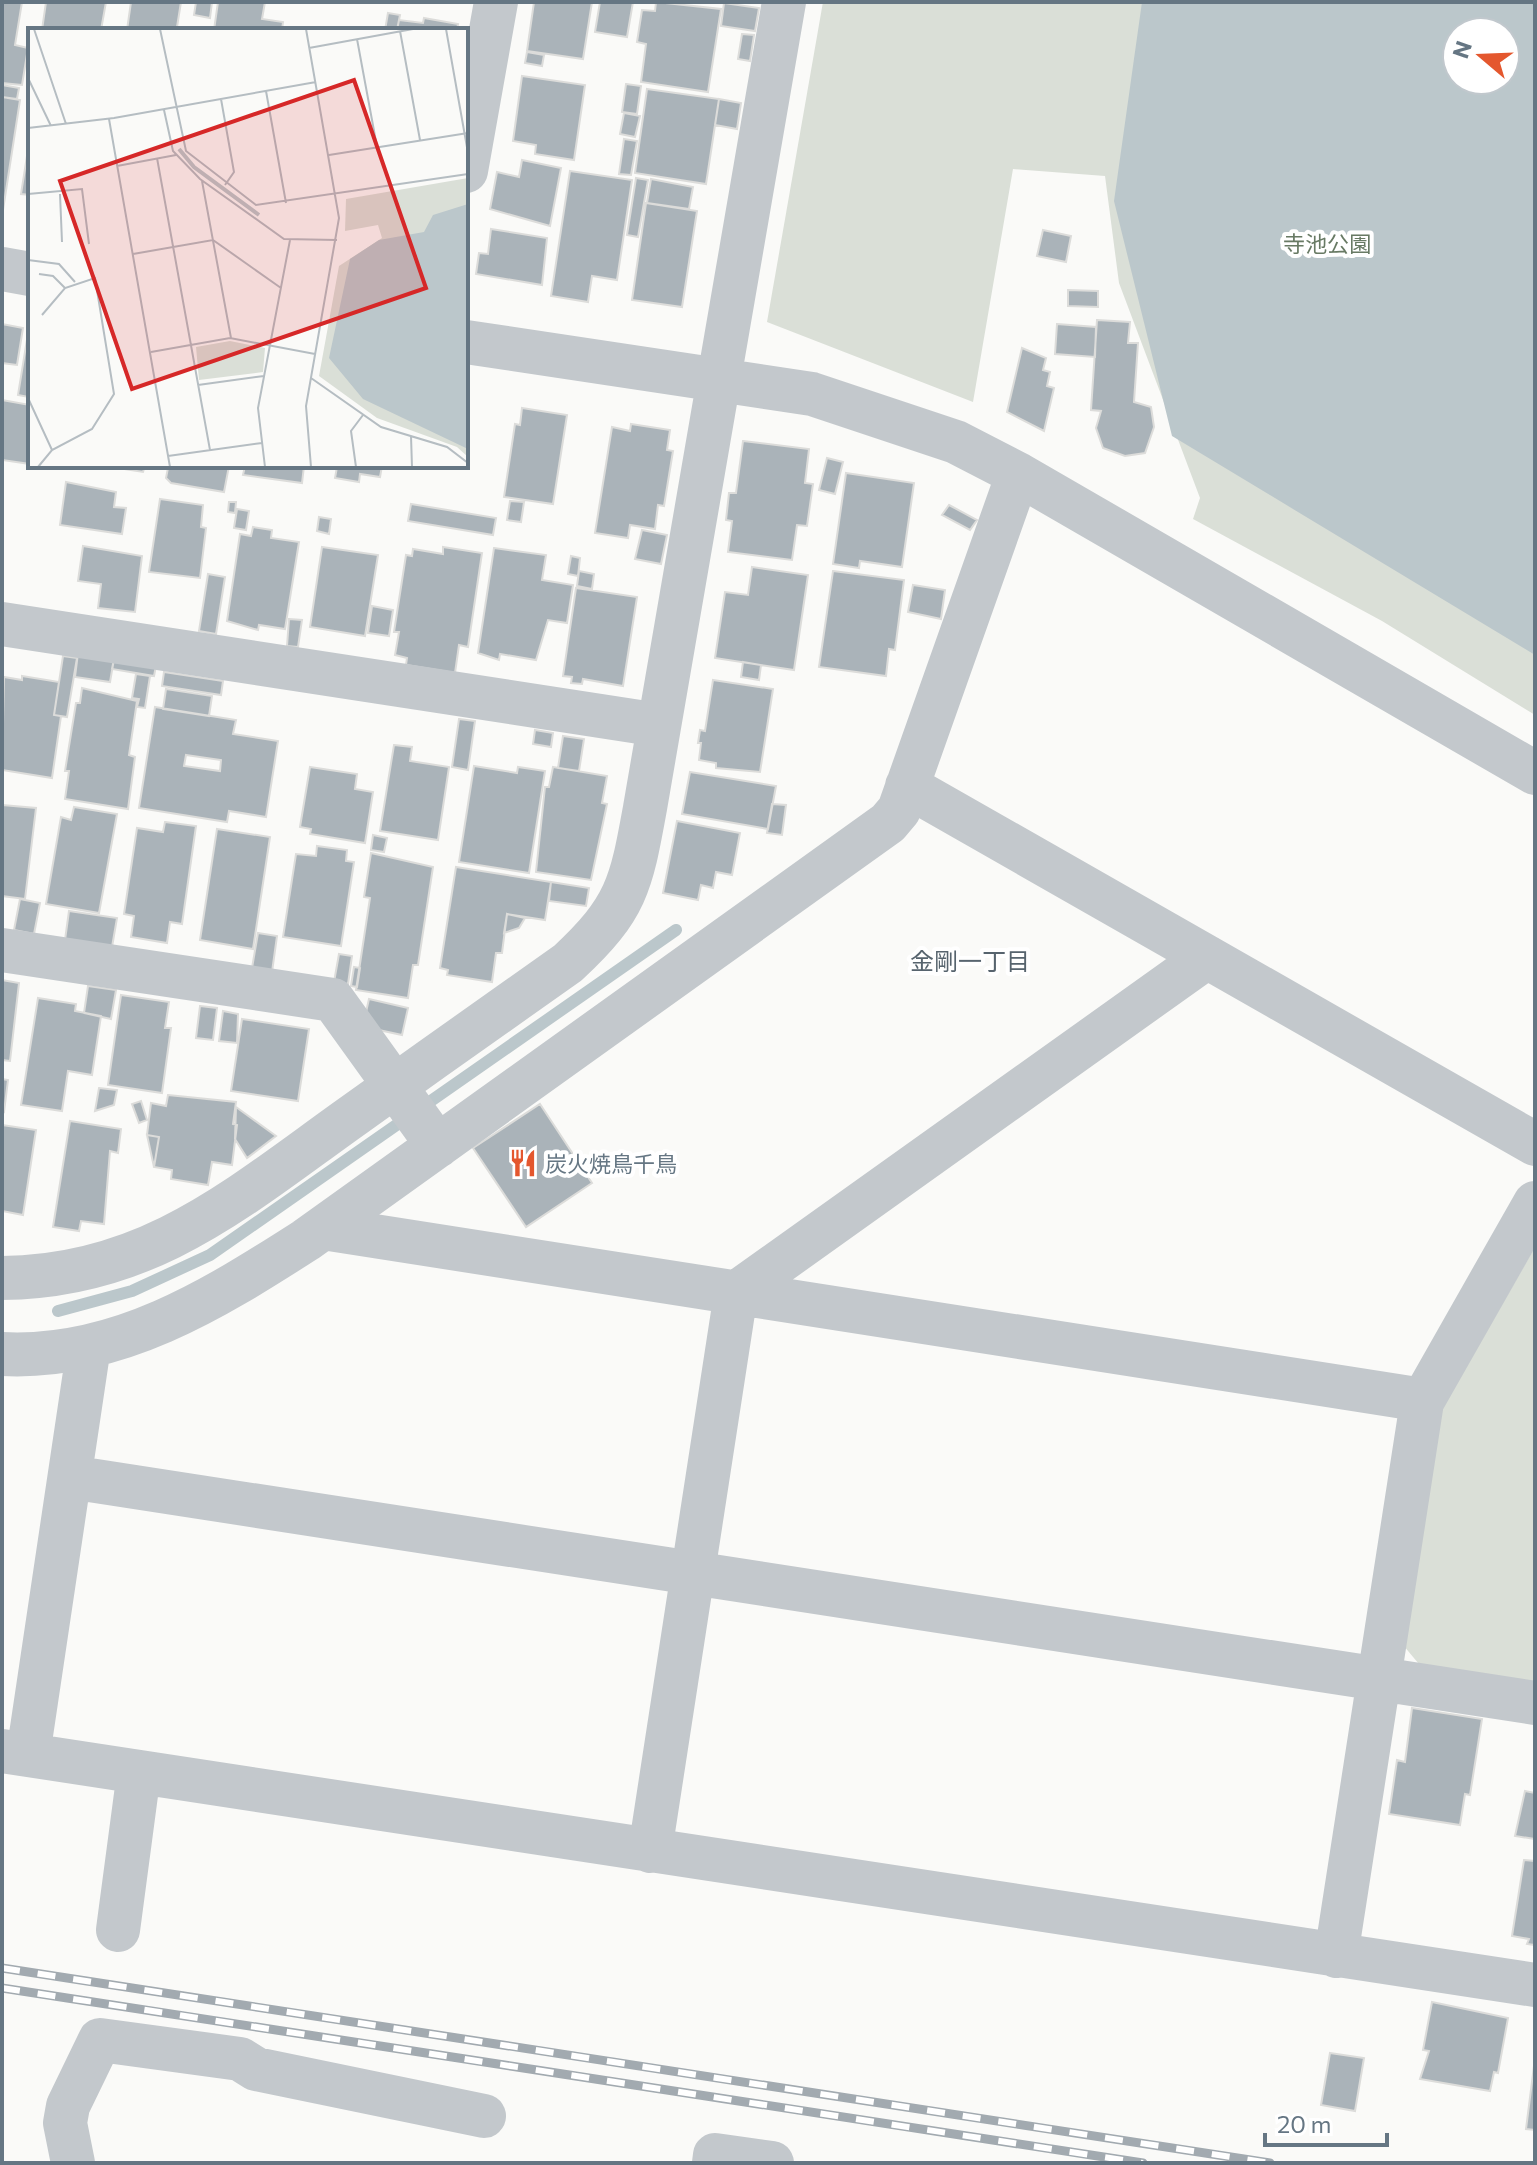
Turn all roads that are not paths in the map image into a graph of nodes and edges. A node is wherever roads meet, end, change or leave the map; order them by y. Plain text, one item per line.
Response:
1 (784, 2) edge
2 (491, 3) edge
3 (468, 158) edge
4 (2, 269) edge
5 (28, 274) edge
6 (468, 342) edge
7 (719, 381) junction
8 (1018, 474) junction
9 (2, 624) edge
10 (659, 725) junction
11 (1535, 773) edge
12 (907, 786) junction
13 (2, 950) edge
14 (1207, 957) junction
15 (416, 1116) junction
16 (1535, 1144) edge
17 (1535, 1203) edge
18 (323, 1228) junction
19 (2, 1278) edge
20 (736, 1293) junction
21 (89, 1346) junction
22 (2, 1354) edge
23 (1423, 1400) junction
24 (70, 1477) junction
25 (692, 1573) junction
26 (1379, 1679) junction
27 (1535, 1703) edge
28 (15, 1753) edge
29 (139, 1772) junction
30 (650, 1851) junction
31 (118, 1930) dead end
32 (1336, 1956) junction
33 (1535, 1985) edge
34 (484, 2116) dead end
35 (73, 2163) edge
36 (714, 2163) edge
37 (772, 2163) edge

1 - 7 street
2 - 3 street
4 - 5 street
6 - 7 street
7 - 8 street
7 - 10 street
8 - 11 street
8 - 12 street
9 - 10 street
10 - 15 street
12 - 14 street
12 - 15 street
13 - 15 street
14 - 16 street
14 - 20 street
15 - 18 street
15 - 19 street
17 - 23 street
18 - 20 street
18 - 21 street
20 - 23 street
20 - 25 street
21 - 22 street
21 - 24 street
23 - 26 street
24 - 25 street
24 - 28 street
25 - 26 street
25 - 30 street
26 - 27 street
26 - 32 street
28 - 29 street
29 - 30 street
29 - 31 street
30 - 32 street
32 - 33 street
34 - 35 street
36 - 37 street

